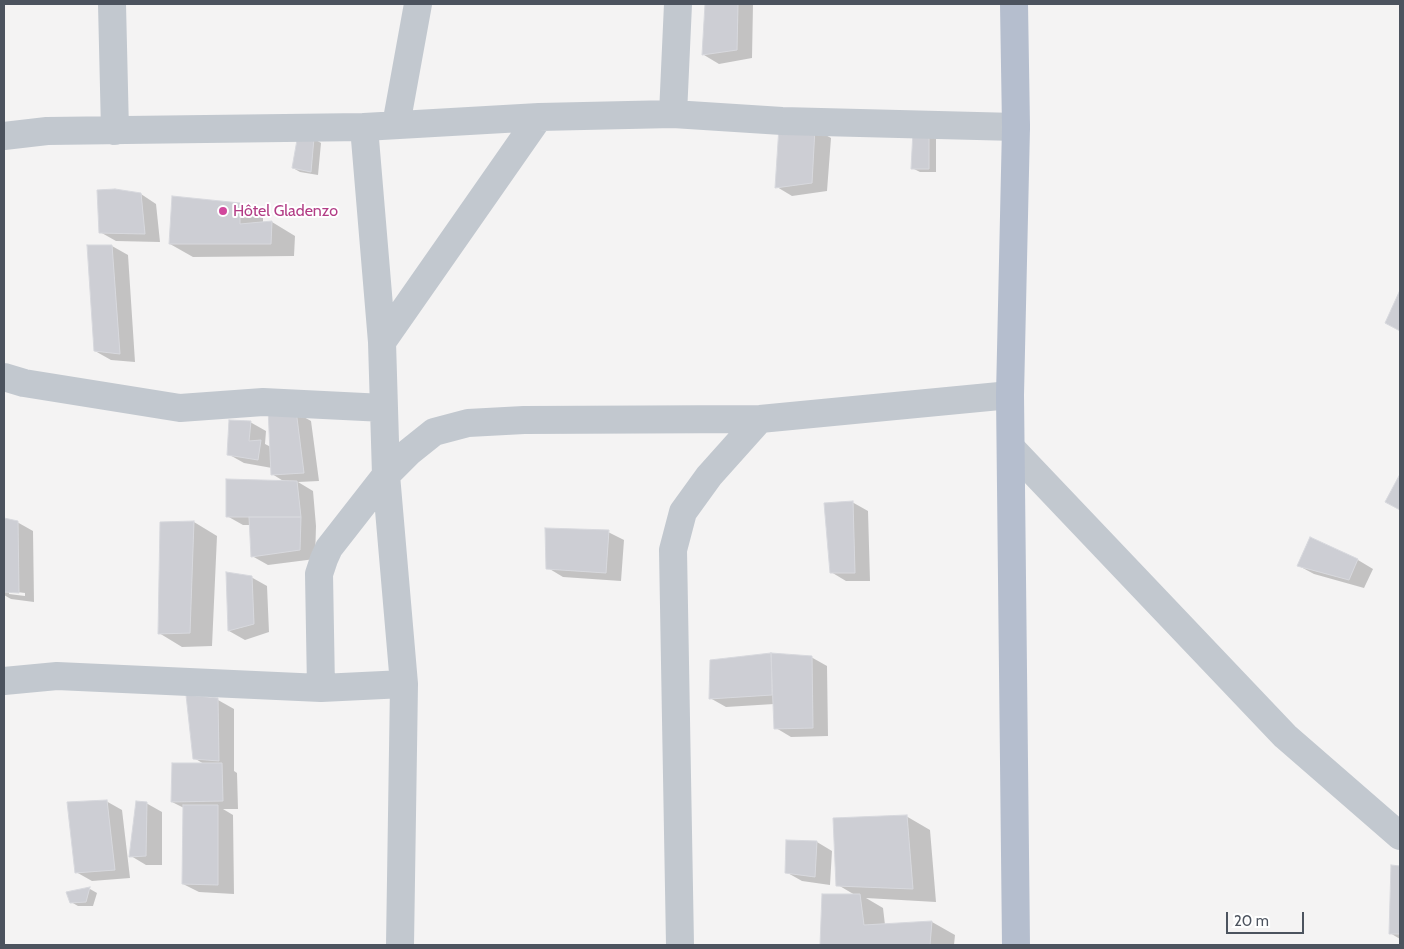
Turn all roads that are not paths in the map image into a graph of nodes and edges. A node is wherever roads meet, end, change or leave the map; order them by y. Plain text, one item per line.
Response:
1 (112, 4) edge
2 (418, 4) edge
3 (678, 4) edge
4 (1014, 4) edge
5 (673, 114) junction
6 (539, 117) junction
7 (396, 125) junction
8 (364, 127) junction
9 (1016, 127) junction
10 (114, 131) junction
11 (4, 136) edge
12 (382, 342) junction
13 (4, 378) edge
14 (1010, 395) junction
15 (384, 408) junction
16 (760, 419) junction
17 (1011, 448) junction
18 (386, 474) junction
19 (4, 681) edge
20 (404, 684) junction
21 (321, 688) junction
22 (1400, 836) edge
23 (400, 945) edge
24 (680, 945) edge
25 (1016, 945) edge

1 - 10 street
2 - 7 street
3 - 5 street
4 - 9 main road
5 - 6 street
5 - 9 street
6 - 7 street
6 - 12 street
7 - 8 street
8 - 10 street
8 - 12 street
9 - 14 main road
10 - 11 street
12 - 15 street
13 - 15 street
14 - 16 street
14 - 17 main road
15 - 18 street
16 - 18 street
16 - 24 street
17 - 22 street
17 - 25 main road
18 - 20 street
18 - 21 street
19 - 21 street
20 - 21 street
20 - 23 street

